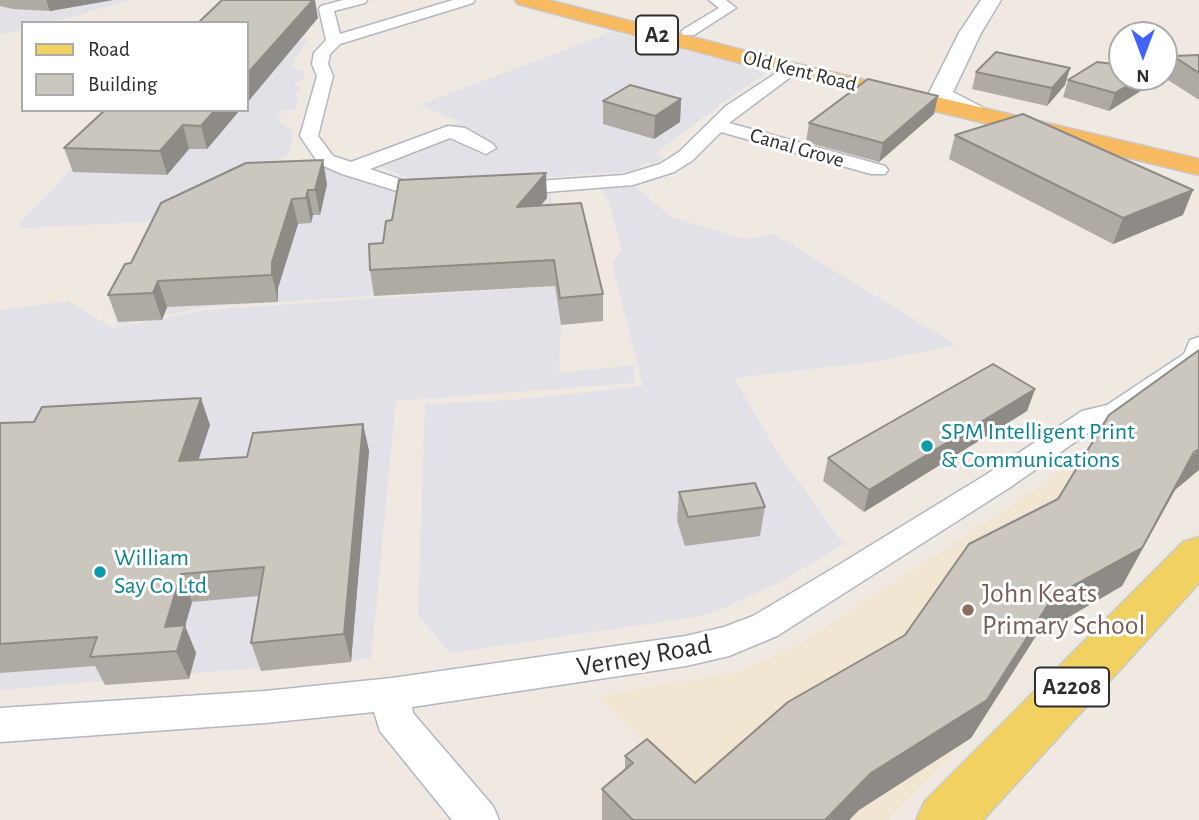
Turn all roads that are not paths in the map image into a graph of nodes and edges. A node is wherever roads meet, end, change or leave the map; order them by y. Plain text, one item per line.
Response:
1 (360, 0) edge
2 (468, 0) edge
3 (525, 0) edge
4 (561, 0) edge
5 (716, 0) edge
6 (991, 0) edge
7 (690, 32) junction
8 (334, 41) junction
9 (790, 69) junction
10 (940, 92) junction
11 (973, 112) junction
12 (716, 125) junction
13 (486, 148) dead end
14 (1199, 153) edge
15 (1199, 167) edge
16 (349, 170) junction
17 (878, 170) dead end
18 (496, 190) edge
19 (449, 192) edge
20 (1199, 345) edge
21 (1199, 554) edge
22 (392, 694) junction
23 (0, 725) edge
24 (478, 820) edge
25 (945, 820) edge

1 - 8 street
2 - 8 street
3 - 9 highway, Old Kent Road / A2
4 - 7 highway, Old Kent Road / A2
5 - 7 street
6 - 10 main road
7 - 9 highway
7 - 10 highway, Old Kent Road / A2
8 - 16 street
9 - 11 highway, Old Kent Road / A2
9 - 12 street
10 - 11 main road, A2
10 - 14 highway, Old Kent Road / A2
11 - 15 highway, Old Kent Road / A2
12 - 17 street, Canal Grove
12 - 18 street
13 - 16 street
16 - 19 street
20 - 22 street, Verney Road
21 - 25 main road, A2208
22 - 23 street, Verney Road
22 - 24 street

